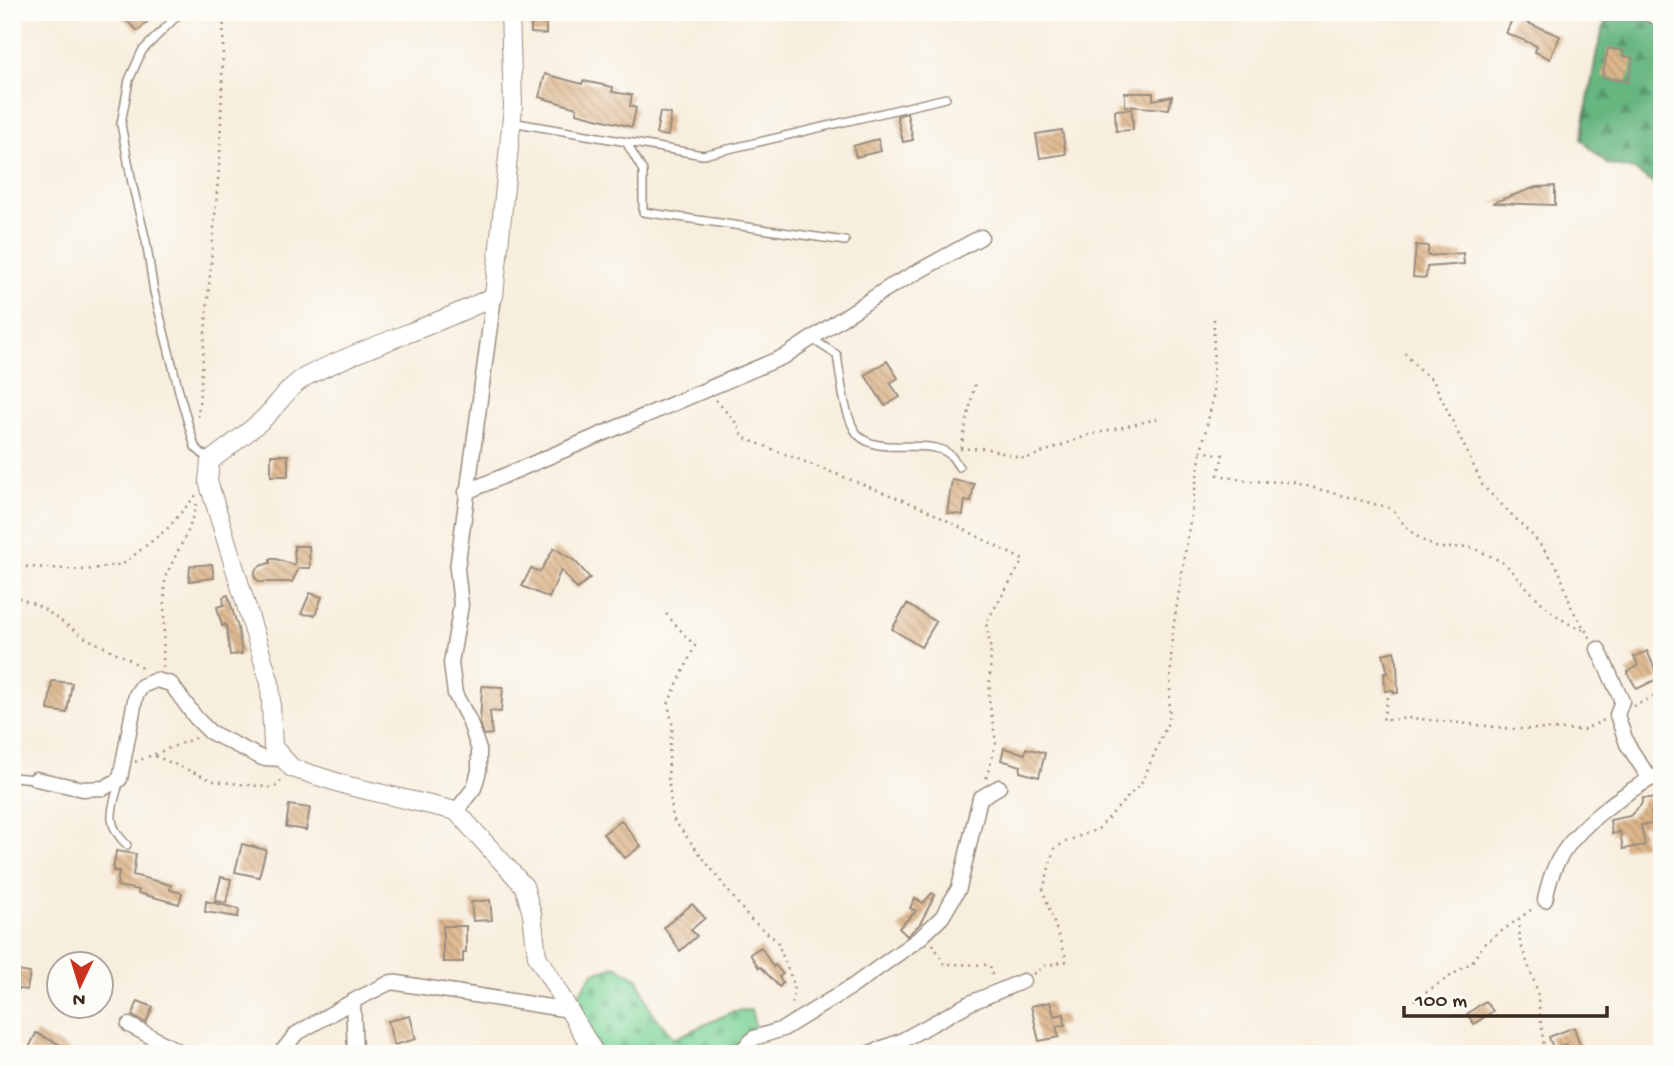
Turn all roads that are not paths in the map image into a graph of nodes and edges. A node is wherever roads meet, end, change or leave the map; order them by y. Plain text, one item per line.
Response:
1 (181, 12) edge
2 (510, 12) edge
3 (1643, 12) edge
4 (1662, 19) edge
5 (946, 98) dead end
6 (510, 122) junction
7 (626, 142) junction
8 (981, 237) dead end
9 (845, 241) dead end
10 (494, 296) junction
11 (812, 338) junction
12 (211, 461) junction
13 (960, 467) dead end
14 (466, 492) junction
15 (1598, 649) road end
16 (288, 764) junction
17 (121, 772) junction
18 (1656, 776) edge
19 (12, 777) edge
20 (36, 779) joint
21 (999, 787) dead end
22 (456, 811) junction
23 (127, 845) dead end
24 (1545, 900) road end
25 (1023, 981) road end
26 (353, 1001) junction
27 (569, 1010) junction
28 (129, 1025) dead end
29 (184, 1054) edge
30 (281, 1054) edge
31 (355, 1054) edge
32 (595, 1054) edge
33 (743, 1054) edge
34 (867, 1054) edge

1 - 12 lane
2 - 6 street
3 - 4 street
5 - 7 lane
6 - 7 lane
6 - 10 street
7 - 9 lane
8 - 11 street
10 - 12 street
10 - 14 street
11 - 13 lane
11 - 14 street
12 - 16 street
14 - 22 street
15 - 18 street
16 - 17 street
16 - 22 street
17 - 20 street
17 - 23 lane
18 - 24 street
19 - 20 lane
21 - 33 street
22 - 27 street
25 - 34 street
26 - 27 street
26 - 30 street
26 - 31 street
27 - 32 street
28 - 29 street

